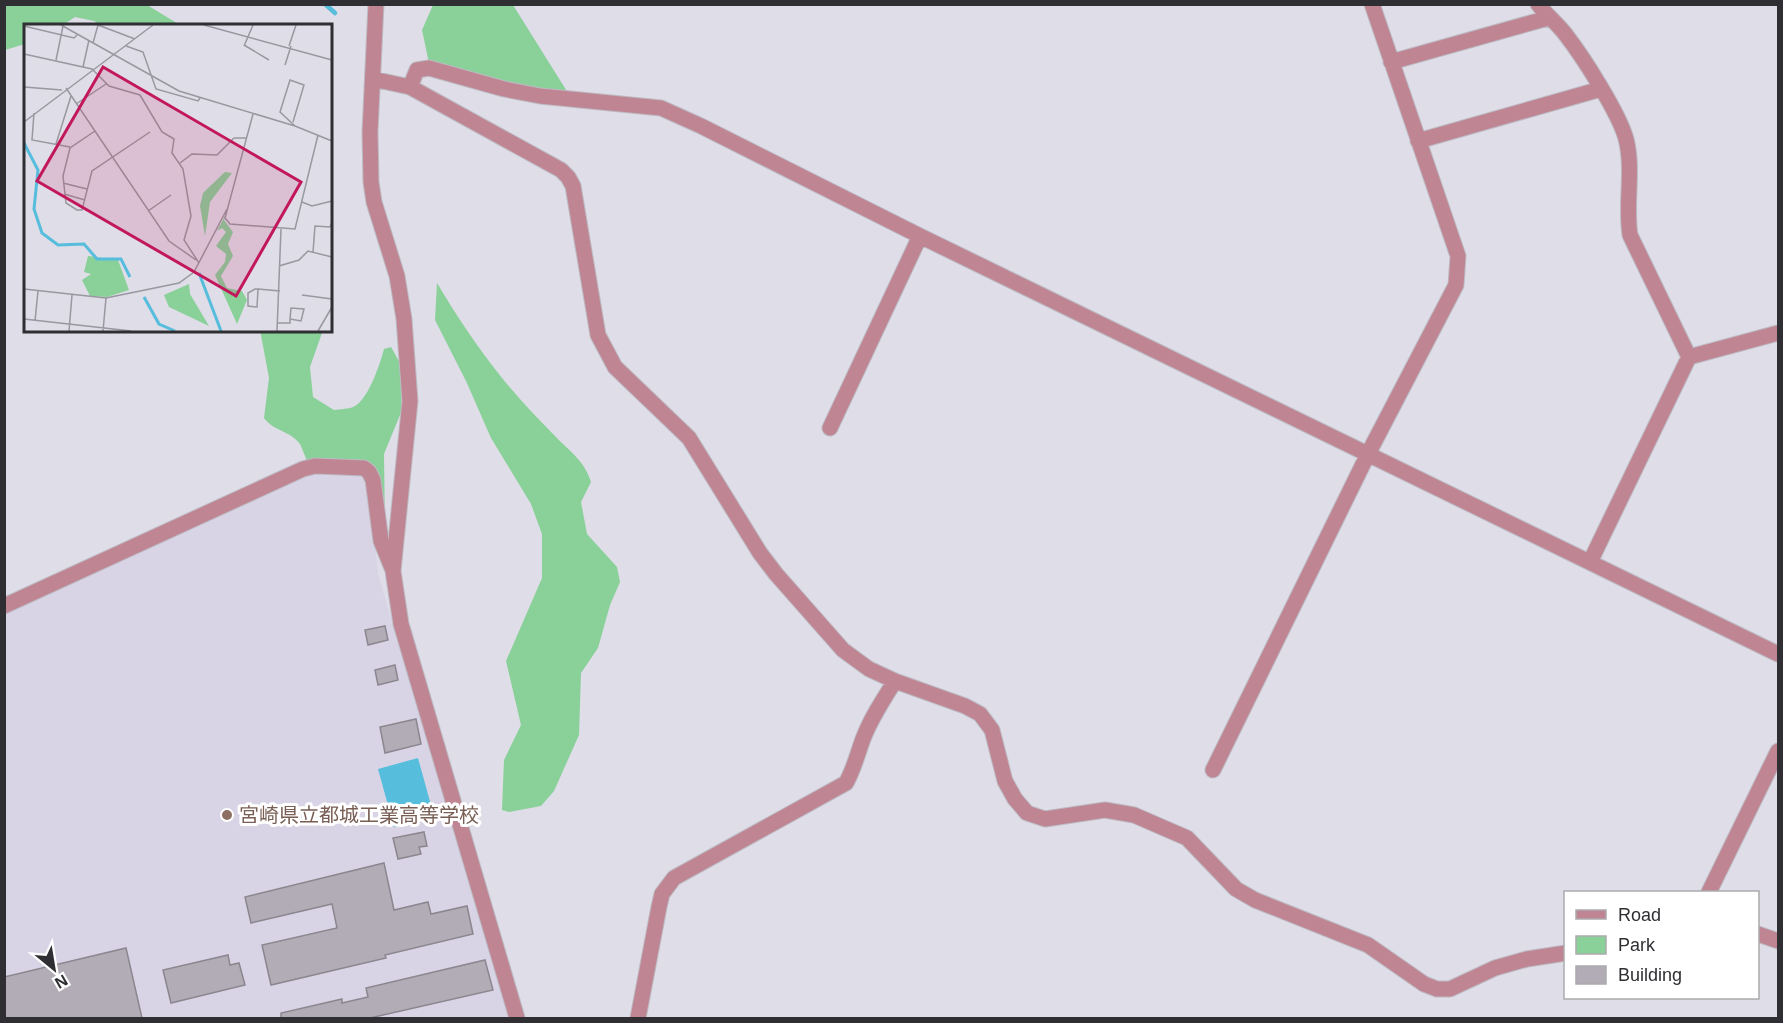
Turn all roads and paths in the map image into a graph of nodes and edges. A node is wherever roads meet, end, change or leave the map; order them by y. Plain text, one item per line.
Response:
1 (376, 4) edge
2 (1372, 4) edge
3 (1538, 4) edge
4 (1548, 18) junction
5 (1391, 62) junction
6 (373, 79) junction
7 (410, 87) junction
8 (1601, 88) junction
9 (1418, 141) junction
10 (920, 236) junction
11 (1779, 333) edge
12 (1689, 357) junction
13 (830, 428) dead end
14 (1368, 454) junction
15 (1590, 562) junction
16 (393, 571) junction
17 (4, 606) edge
18 (1779, 654) edge
19 (895, 681) junction
20 (1779, 751) edge
21 (1214, 770) dead end
22 (1709, 891) edge
23 (1759, 934) edge
24 (1779, 941) edge
25 (1564, 953) edge
26 (517, 1018) edge
27 (638, 1018) edge

1 - 6 street
2 - 5 street
3 - 4 street
4 - 5 street
4 - 8 street
5 - 9 street
6 - 7 street
6 - 16 street
7 - 10 street
7 - 19 street
8 - 9 street
8 - 12 street
9 - 14 street
10 - 13 street
10 - 14 street
11 - 12 street
12 - 15 street
14 - 15 street
14 - 21 street
15 - 18 street
16 - 17 street
16 - 26 street
19 - 25 street
19 - 27 street
20 - 22 street
23 - 24 street

